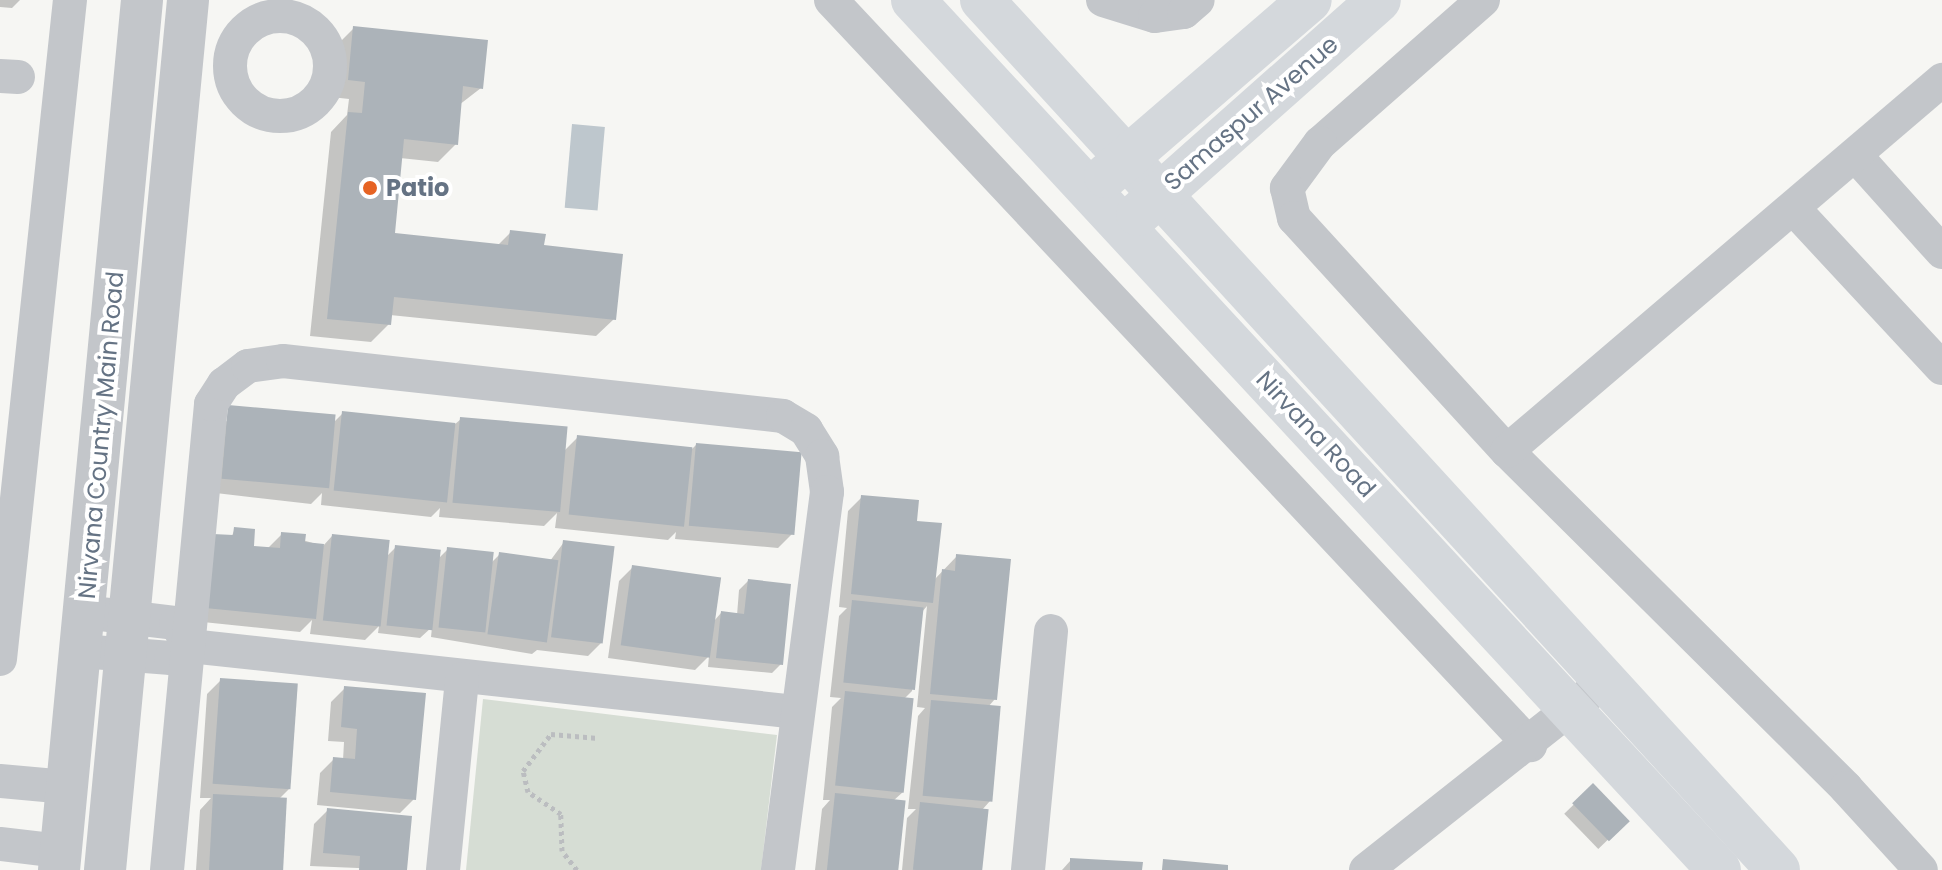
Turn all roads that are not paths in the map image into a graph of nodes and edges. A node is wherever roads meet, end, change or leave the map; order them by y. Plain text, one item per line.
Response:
1 (70, 0) edge
2 (142, 0) edge
3 (831, 0) edge
4 (913, 0) edge
5 (982, 0) edge
6 (1103, 0) edge
7 (1198, 0) edge
8 (1310, 0) edge
9 (1379, 0) edge
10 (1483, 0) edge
11 (272, 8) edge
12 (185, 36) edge
13 (234, 48) junction
14 (1942, 80) edge
15 (234, 82) junction
16 (1856, 156) junction
17 (1125, 157) junction
18 (1089, 191) junction
19 (1161, 192) junction
20 (1794, 209) junction
21 (1124, 228) junction
22 (1942, 252) edge
23 (1942, 368) edge
24 (1507, 451) junction
25 (82, 631) junction
26 (1051, 631) dead end
27 (128, 634) junction
28 (190, 646) junction
29 (0, 659) edge
30 (462, 679) junction
31 (1605, 680) junction
32 (1572, 709) junction
33 (797, 712) junction
34 (1530, 745) junction
35 (0, 781) edge
36 (67, 787) junction
37 (0, 844) edge
38 (60, 860) edge
39 (105, 870) edge
40 (167, 870) edge
41 (443, 870) edge
42 (778, 870) edge
43 (1028, 870) edge
44 (1366, 870) edge
45 (1719, 870) edge
46 (1778, 870) edge
47 (1921, 870) edge

1 - 29 street
2 - 25 street, Nirvana Country Main Road
3 - 34 street
4 - 18 main road, Nirvana Road
5 - 17 main road, Nirvana Road
6 - 7 street
8 - 17 main road, Samaspur Avenue
9 - 19 main road, Samaspur Avenue
10 - 24 street
11 - 13 street
11 - 15 street
12 - 13 street
12 - 15 street
12 - 27 street, Nirvana Country Main Road
13 - 15 street
14 - 16 street
16 - 20 street
16 - 22 street
17 - 18 main road, Samaspur Avenue
17 - 19 main road, Nirvana Road
18 - 21 main road, Nirvana Road
19 - 21 main road, Samaspur Avenue
19 - 31 main road, Nirvana Road
20 - 23 street
20 - 24 street
21 - 32 main road, Nirvana Road
24 - 47 street
25 - 27 street
25 - 36 street, Nirvana Country Main Road
26 - 43 street
27 - 28 street
27 - 39 street, Nirvana Country Main Road
28 - 30 street
28 - 33 street
28 - 40 street
30 - 33 street
30 - 41 street
31 - 32 street
31 - 46 main road, Nirvana Road
32 - 34 street
32 - 45 main road, Nirvana Road
33 - 42 street
34 - 44 street
35 - 36 street
36 - 38 street, Nirvana Country Main Road
37 - 38 street

